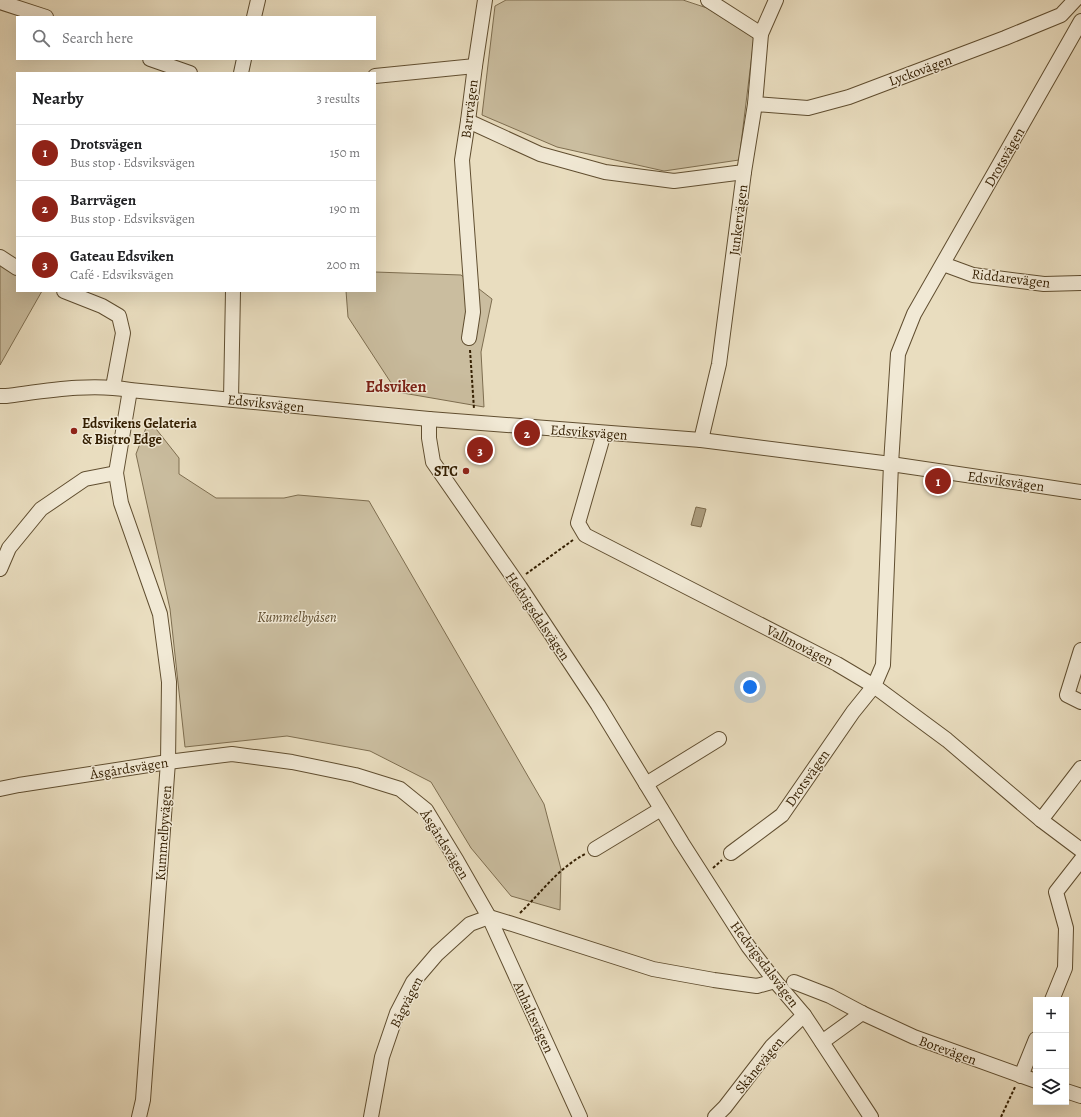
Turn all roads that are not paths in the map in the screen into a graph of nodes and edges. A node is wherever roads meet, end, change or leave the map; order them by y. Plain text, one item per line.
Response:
1 (258, 0) edge
2 (708, 0) edge
3 (776, 0) edge
4 (1075, 0) edge
5 (487, 1) edge
6 (0, 2) edge
7 (43, 16) edge
8 (254, 16) edge
9 (1081, 21) edge
10 (761, 34) junction
11 (153, 60) edge
12 (244, 60) edge
13 (475, 66) junction
14 (187, 72) edge
15 (241, 72) edge
16 (376, 76) edge
17 (754, 104) junction
18 (468, 121) junction
19 (744, 172) junction
20 (0, 257) edge
21 (943, 264) junction
22 (16, 267) edge
23 (1081, 283) edge
24 (67, 292) edge
25 (233, 292) edge
26 (469, 338) road end
27 (113, 387) junction
28 (130, 390) junction
29 (0, 396) edge
30 (231, 399) junction
31 (429, 419) junction
32 (604, 433) junction
33 (701, 440) junction
34 (890, 464) junction
35 (116, 474) junction
36 (1081, 492) edge
37 (0, 569) edge
38 (1081, 650) edge
39 (874, 686) junction
40 (1081, 702) edge
41 (719, 739) dead end
42 (168, 762) junction
43 (1081, 768) edge
44 (646, 784) junction
45 (0, 789) edge
46 (661, 809) junction
47 (1041, 820) junction
48 (595, 849) road end
49 (1081, 850) edge
50 (730, 853) road end
51 (1081, 860) edge
52 (489, 917) junction
53 (775, 981) junction
54 (794, 982) dead end
55 (1053, 997) edge
56 (862, 1013) junction
57 (804, 1015) junction
58 (822, 1042) junction
59 (1033, 1046) edge
60 (1021, 1076) junction
61 (1033, 1080) edge
62 (1069, 1092) edge
63 (1081, 1096) edge
64 (139, 1117) edge
65 (371, 1117) edge
66 (580, 1117) edge
67 (715, 1117) edge
68 (871, 1117) edge

1 - 8 street
2 - 10 street
3 - 10 street, Junkervägen
4 - 17 street, Lyckovägen
5 - 13 street, Barrvägen
6 - 7 street
9 - 21 street, Drotsvägen
10 - 17 street, Junkervägen
11 - 14 street
12 - 15 street
13 - 16 street
13 - 18 street, Barrvägen
17 - 19 street, Junkervägen
18 - 19 street
18 - 26 street, Barrvägen
19 - 33 street, Junkervägen
20 - 22 street
21 - 23 street, Riddarevägen
21 - 34 street, Drotsvägen
24 - 27 street
25 - 30 street
27 - 28 street, Edsviksvägen
27 - 29 street, Edsviksvägen
28 - 30 street, Edsviksvägen
28 - 35 street, Kummelbyvägen
30 - 31 street, Edsviksvägen
31 - 32 street, Edsviksvägen
31 - 44 street, Hedvigsdalsvägen
32 - 33 street, Edsviksvägen
32 - 39 street, Vallmovägen
33 - 34 street, Edsviksvägen
34 - 36 street, Edsviksvägen
34 - 39 street, Drotsvägen
35 - 37 street
35 - 42 street, Kummelbyvägen
38 - 40 street
39 - 47 street, Vallmovägen
39 - 50 street, Drotsvägen
41 - 44 street
42 - 45 street, Åsgårdsvägen
42 - 52 street, Åsgårdsvägen
42 - 64 street, Kummelbyvägen
43 - 47 street
44 - 46 street, Hedvigsdalsvägen
46 - 48 street
46 - 53 street, Hedvigsdalsvägen
47 - 49 street, Vallmovägen
51 - 55 street
52 - 53 street
52 - 65 street, Bågvägen
52 - 66 street, Anhaltsvägen
53 - 57 street, Hedvigsdalsvägen
54 - 56 street, Borevägen
56 - 58 street
56 - 60 street, Borevägen
57 - 58 street, Hedvigsdalsvägen
57 - 67 street, Skånevägen
58 - 68 street, Hedvigsdalsvägen
59 - 60 street
60 - 61 street, Borevägen
62 - 63 street

